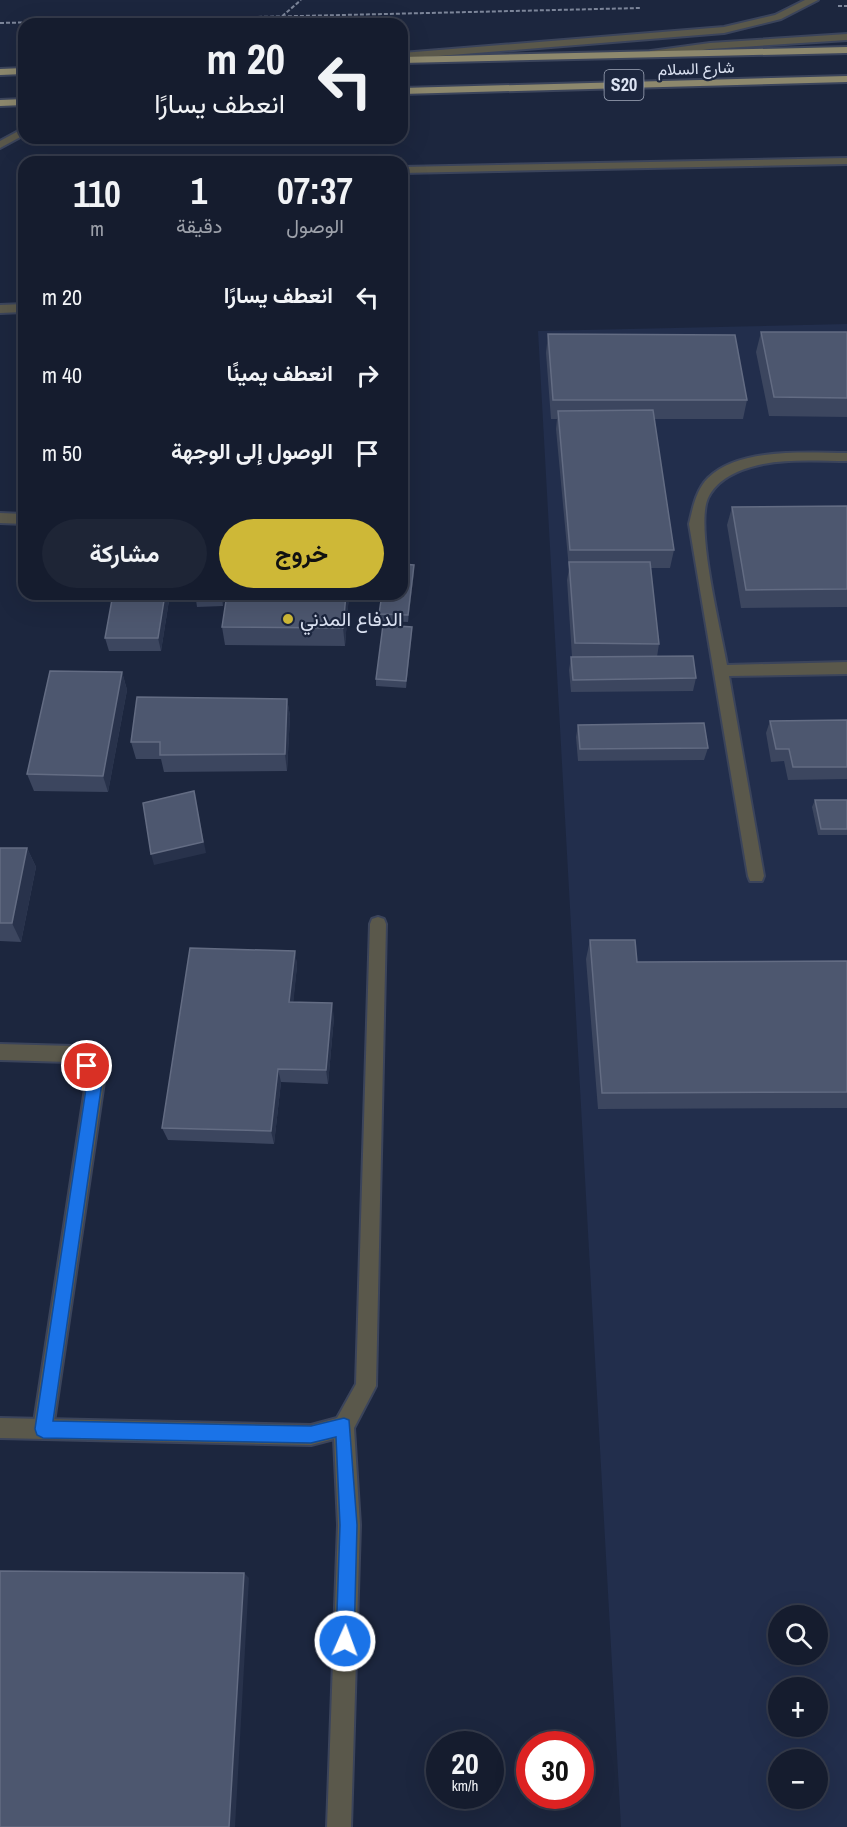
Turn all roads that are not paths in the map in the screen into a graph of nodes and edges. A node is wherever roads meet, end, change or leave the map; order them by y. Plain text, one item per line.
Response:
1 (813, 0) edge
2 (847, 37) edge
3 (847, 50) edge
4 (642, 55) junction
5 (408, 56) edge
6 (408, 60) edge
7 (18, 71) edge
8 (0, 72) edge
9 (847, 79) edge
10 (408, 91) edge
11 (18, 102) edge
12 (0, 103) edge
13 (18, 134) edge
14 (0, 145) edge
15 (847, 161) edge
16 (408, 170) edge
17 (18, 308) edge
18 (0, 309) edge
19 (847, 458) edge
20 (0, 518) edge
21 (18, 519) edge
22 (847, 668) edge
23 (721, 671) junction
24 (756, 876) dead end
25 (378, 924) dead end
26 (0, 1052) edge
27 (344, 1426) junction
28 (0, 1428) edge
29 (43, 1429) junction
30 (339, 1827) edge

1 - 5 street
2 - 4 street
3 - 4 main road, شارع السلام / S20
4 - 6 main road, شارع السلام / S20
7 - 8 main road
9 - 10 main road, شارع السلام / S20
11 - 12 main road
13 - 14 street
15 - 16 street
17 - 18 street
19 - 23 street
20 - 21 street
22 - 23 street
23 - 24 street
25 - 27 street
26 - 29 street
27 - 29 street
27 - 30 street
28 - 29 street

